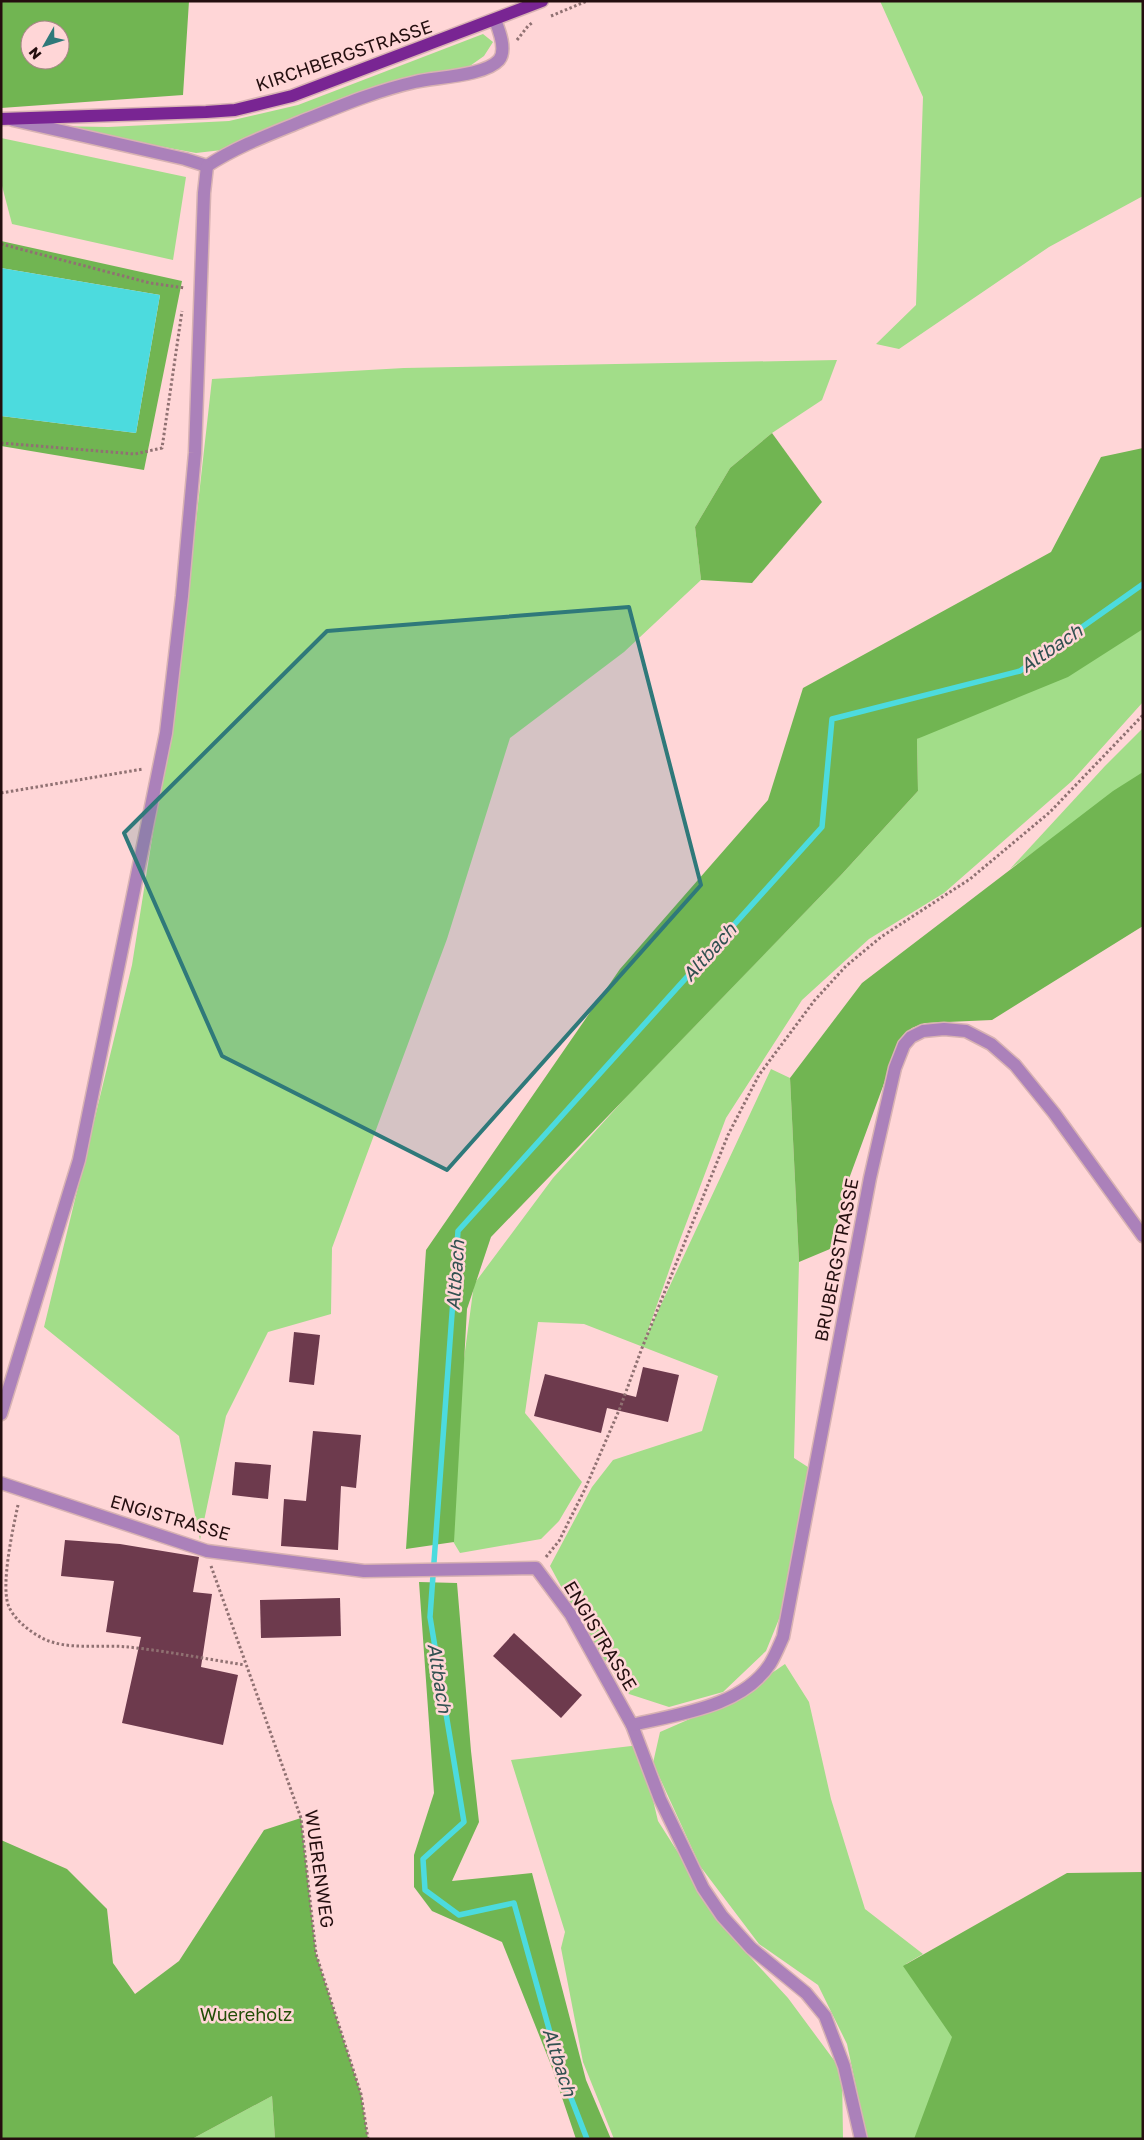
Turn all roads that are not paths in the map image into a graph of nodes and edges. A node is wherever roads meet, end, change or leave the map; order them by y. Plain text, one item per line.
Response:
1 (542, 1) edge
2 (494, 20) junction
3 (3, 119) edge
4 (207, 166) junction
5 (1143, 1236) edge
6 (1, 1414) edge
7 (1, 1484) edge
8 (632, 1725) junction
9 (861, 2139) edge

1 - 2 main road, KIRCHBERGSTRASSE
2 - 3 main road, KIRCHBERGSTRASSE
2 - 4 street
3 - 4 street
4 - 6 street
5 - 8 street, BRUBERGSTRASSE
7 - 8 street, ENGISTRASSE
8 - 9 street, ENGISTRASSE

